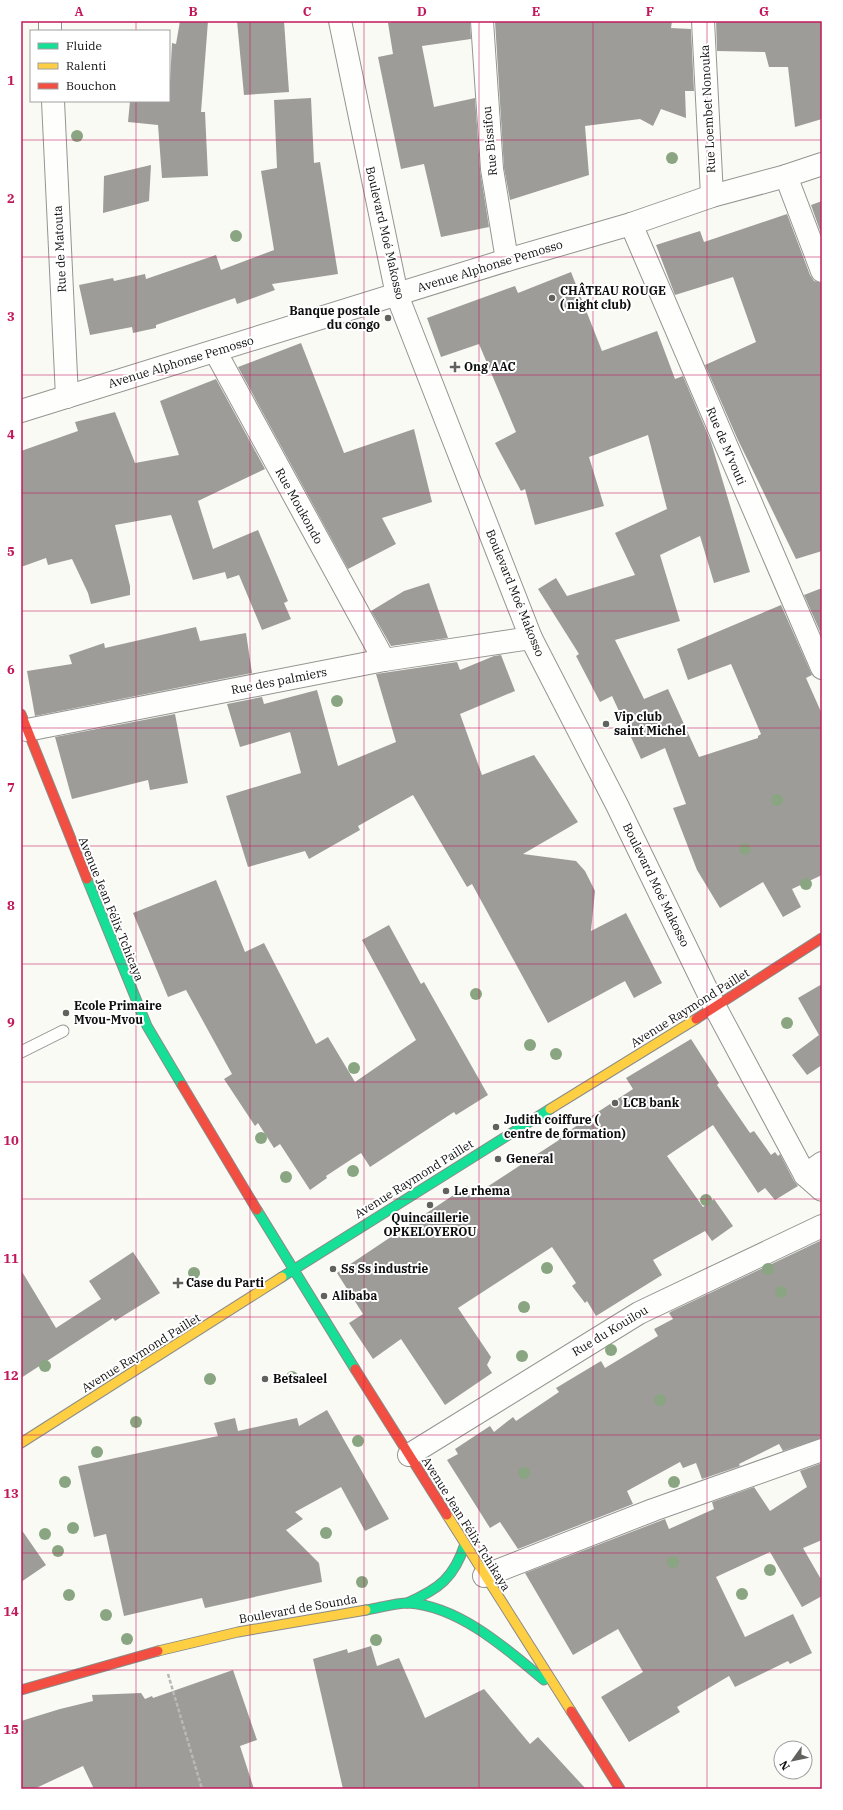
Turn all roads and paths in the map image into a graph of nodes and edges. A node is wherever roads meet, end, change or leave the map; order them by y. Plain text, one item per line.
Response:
1 (340, 21) edge
2 (482, 21) edge
3 (703, 21) edge
4 (53, 102) edge
5 (822, 164) edge
6 (786, 176) junction
7 (712, 196) junction
8 (631, 224) junction
9 (507, 260) junction
10 (822, 271) edge
11 (397, 295) junction
12 (215, 351) junction
13 (67, 397) junction
14 (21, 411) edge
15 (531, 638) junction
16 (384, 660) junction
17 (822, 668) edge
18 (24, 722) edge
19 (822, 938) edge
20 (715, 1007) junction
21 (63, 1031) dead end
22 (21, 1052) edge
23 (813, 1169) edge
24 (822, 1190) edge
25 (822, 1226) edge
26 (292, 1270) junction
27 (21, 1443) edge
28 (822, 1450) edge
29 (409, 1455) junction
30 (465, 1544) junction
31 (484, 1576) junction
32 (408, 1602) junction
33 (161, 1650) junction
34 (21, 1690) edge
35 (559, 1692) junction
36 (202, 1789) edge
37 (620, 1789) edge

1 - 11 street, Boulevard Moé Makosso
2 - 9 street, Rue Bissifou
3 - 7 street, Rue Loembet Nonouka
4 - 13 street, Rue de Matouta
5 - 6 street, Avenue Alphonse Pemosso
6 - 7 street, Avenue Alphonse Pemosso
6 - 10 street
7 - 8 street, Avenue Alphonse Pemosso
8 - 9 street, Avenue Alphonse Pemosso
8 - 17 street, Rue de M'vouti
9 - 11 street, Avenue Alphonse Pemosso
11 - 12 street, Avenue Alphonse Pemosso
11 - 15 street, Boulevard Moé Makosso
12 - 13 street, Avenue Alphonse Pemosso
12 - 16 street, Rue Moukondo
13 - 14 street, Avenue Alphonse Pemosso
15 - 16 street, Rue des palmiers
15 - 20 street, Boulevard Moé Makosso
16 - 18 street, Rue des palmiers
18 - 26 main road, Avenue Jean Félix Tchicaya
19 - 20 main road, Avenue Raymond Paillet
20 - 23 street, Boulevard Moé Makosso
20 - 26 main road, Avenue Raymond Paillet
21 - 22 lane
23 - 24 street, Boulevard Moé Makosso
25 - 29 street, Rue du Kouilou
26 - 27 main road, Avenue Raymond Paillet
26 - 29 main road, Avenue Jean Félix Tchikaya
28 - 31 street
29 - 30 main road, Avenue Jean Félix Tchikaya
30 - 31 main road, Avenue Jean Félix Tchikaya
30 - 32 main road
31 - 35 main road, Avenue Jean Félix Tchikaya
32 - 33 main road, Boulevard de Sounda
32 - 35 main road, Boulevard de Sounda
33 - 34 main road, Boulevard de Sounda
33 - 36 path
35 - 37 main road, Avenue Jean Félix Tchikaya

